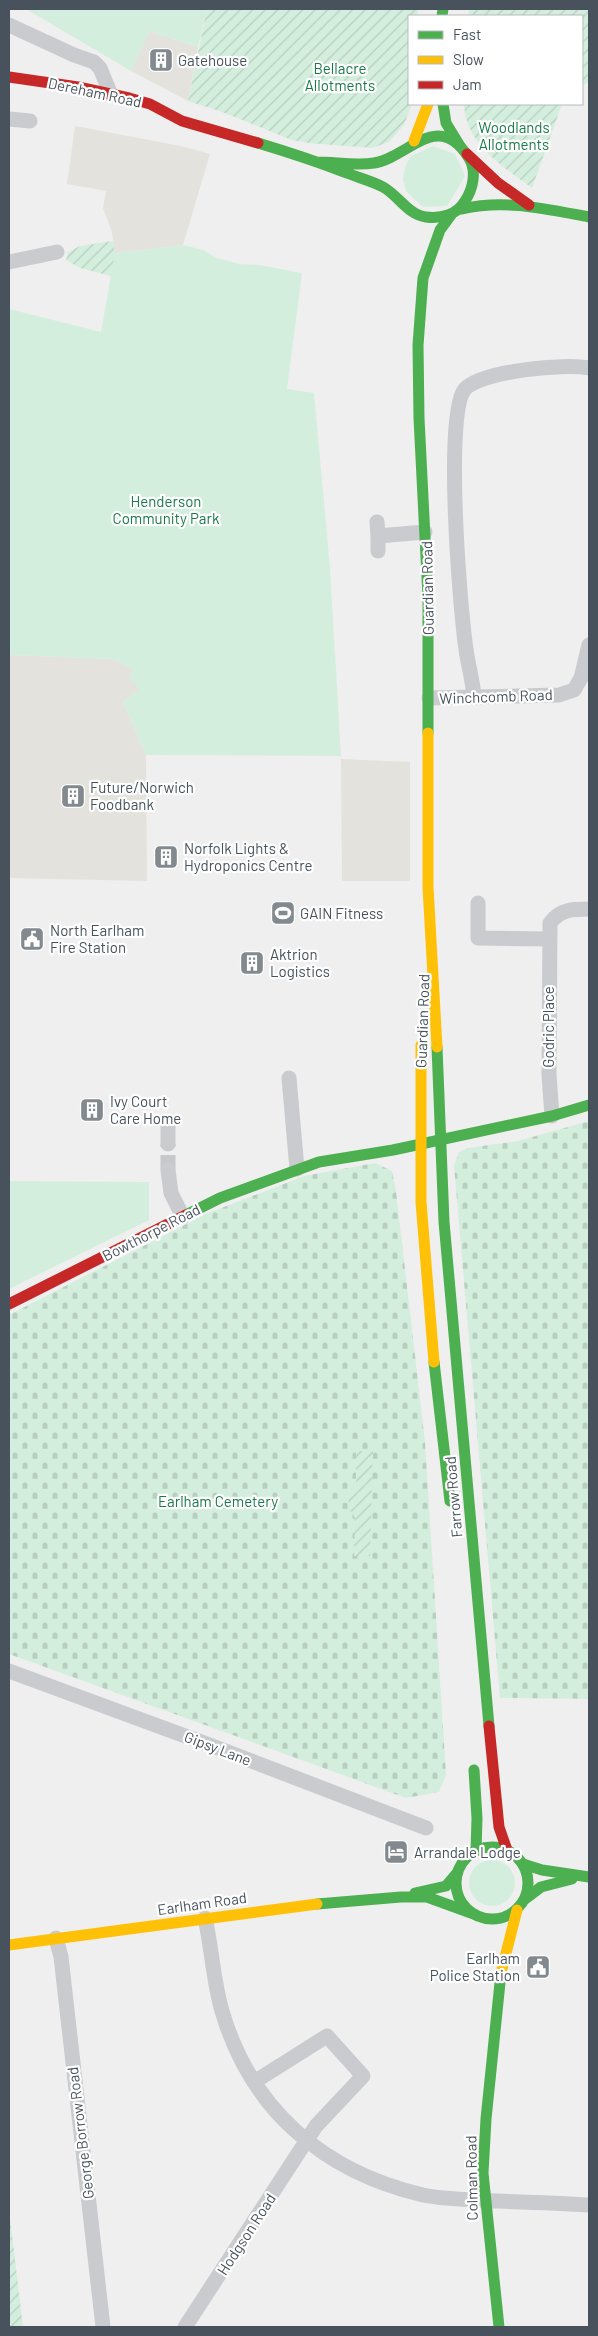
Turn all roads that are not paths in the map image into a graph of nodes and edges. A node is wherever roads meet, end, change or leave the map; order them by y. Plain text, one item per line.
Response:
1 (9, 25) edge
2 (74, 55) junction
3 (9, 77) edge
4 (9, 85) edge
5 (80, 87) junction
6 (30, 92) dead end
7 (111, 95) junction
8 (428, 105) edge
9 (443, 105) edge
10 (9, 119) edge
11 (153, 119) dead end
12 (177, 119) junction
13 (30, 121) dead end
14 (409, 145) junction
15 (463, 150) junction
16 (318, 162) junction
17 (394, 168) dead end
18 (393, 182) dead end
19 (397, 196) junction
20 (529, 205) junction
21 (406, 207) junction
22 (462, 208) junction
23 (451, 215) junction
24 (589, 217) edge
25 (418, 228) dead end
26 (57, 252) dead end
27 (418, 253) dead end
28 (9, 262) edge
29 (423, 278) junction
30 (589, 368) edge
31 (425, 532) junction
32 (378, 537) dead end
33 (589, 645) edge
34 (474, 697) junction
35 (429, 698) junction
36 (430, 899) junction
37 (478, 902) dead end
38 (589, 909) edge
39 (548, 939) junction
40 (422, 993) dead end
41 (421, 1030) dead end
42 (289, 1078) dead end
43 (589, 1105) edge
44 (552, 1116) junction
45 (168, 1123) dead end
46 (440, 1138) junction
47 (168, 1144) tunnel mouth
48 (420, 1144) junction
49 (297, 1169) junction
50 (168, 1170) tunnel mouth
51 (182, 1217) junction
52 (9, 1304) edge
53 (451, 1510) dead end
54 (9, 1671) edge
55 (473, 1762) dead end
56 (426, 1828) dead end
57 (507, 1850) junction
58 (476, 1851) junction
59 (523, 1864) junction
60 (457, 1873) junction
61 (587, 1876) edge
62 (400, 1897) junction
63 (525, 1900) junction
64 (516, 1910) junction
65 (476, 1915) junction
66 (206, 1918) junction
67 (487, 1931) dead end
68 (56, 1938) junction
69 (9, 1945) edge
70 (491, 1962) dead end
71 (494, 2028) junction
72 (254, 2082) junction
73 (307, 2141) junction
74 (484, 2200) junction
75 (589, 2205) edge
76 (103, 2327) edge
77 (185, 2327) edge
78 (499, 2327) edge

1 - 2 street
2 - 5 street
2 - 7 street
3 - 5 main road, Dereham Road
4 - 6 main road, Dereham Road
5 - 7 main road, Dereham Road
7 - 12 main road, Dereham Road
8 - 14 main road
9 - 15 main road
10 - 13 street
11 - 12 main road, Dereham Road
12 - 16 main road, Dereham Road
14 - 15 main road, Dereham Road
14 - 16 main road, Dereham Road
14 - 17 main road
15 - 20 main road, Dereham Road
15 - 22 main road
16 - 19 main road, Dereham Road
18 - 19 main road, Dereham Road
19 - 21 main road, Dereham Road
20 - 22 main road, Dereham Road
20 - 24 main road, Dereham Road
21 - 23 main road, Dereham Road
21 - 25 main road
22 - 23 main road, Dereham Road
23 - 29 main road, Guardian Road
26 - 28 street
27 - 29 main road, Guardian Road
29 - 31 main road, Guardian Road
30 - 34 street
31 - 32 street
31 - 35 main road, Guardian Road
33 - 34 street, Winchcomb Road
34 - 35 street, Winchcomb Road
35 - 36 main road, Guardian Road
36 - 40 main road, Guardian Road
36 - 46 main road, Guardian Road
37 - 39 street
38 - 39 street, Godric Place
39 - 44 street, Godric Place
41 - 48 main road, Guardian Road
42 - 49 street
43 - 44 main road, Bowthorpe Road
44 - 46 main road, Bowthorpe Road
45 - 47 street
46 - 48 main road, Bowthorpe Road
46 - 57 main road, Farrow Road
48 - 49 main road, Bowthorpe Road
48 - 53 main road, Farrow Road
49 - 51 main road, Bowthorpe Road
50 - 51 street
51 - 52 main road, Bowthorpe Road
54 - 56 street, Gipsy Lane
55 - 58 main road
57 - 58 main road
57 - 59 main road
58 - 60 main road
59 - 61 main road
59 - 63 main road
60 - 62 main road, Earlham Road
60 - 65 main road
61 - 63 main road
62 - 65 main road, Earlham Road
62 - 66 main road, Earlham Road
63 - 64 main road, Colman Road
64 - 65 main road, Colman Road
64 - 71 main road, Colman Road
65 - 67 main road
66 - 68 main road, Earlham Road
66 - 72 street
68 - 69 main road, Earlham Road
68 - 76 street, George Borrow Road
70 - 71 main road, Colman Road
71 - 74 main road, Colman Road
72 - 73 street
72 - 73 street, Hodgson Road
73 - 74 street
73 - 77 street, Hodgson Road
74 - 75 street
74 - 78 main road, Colman Road

